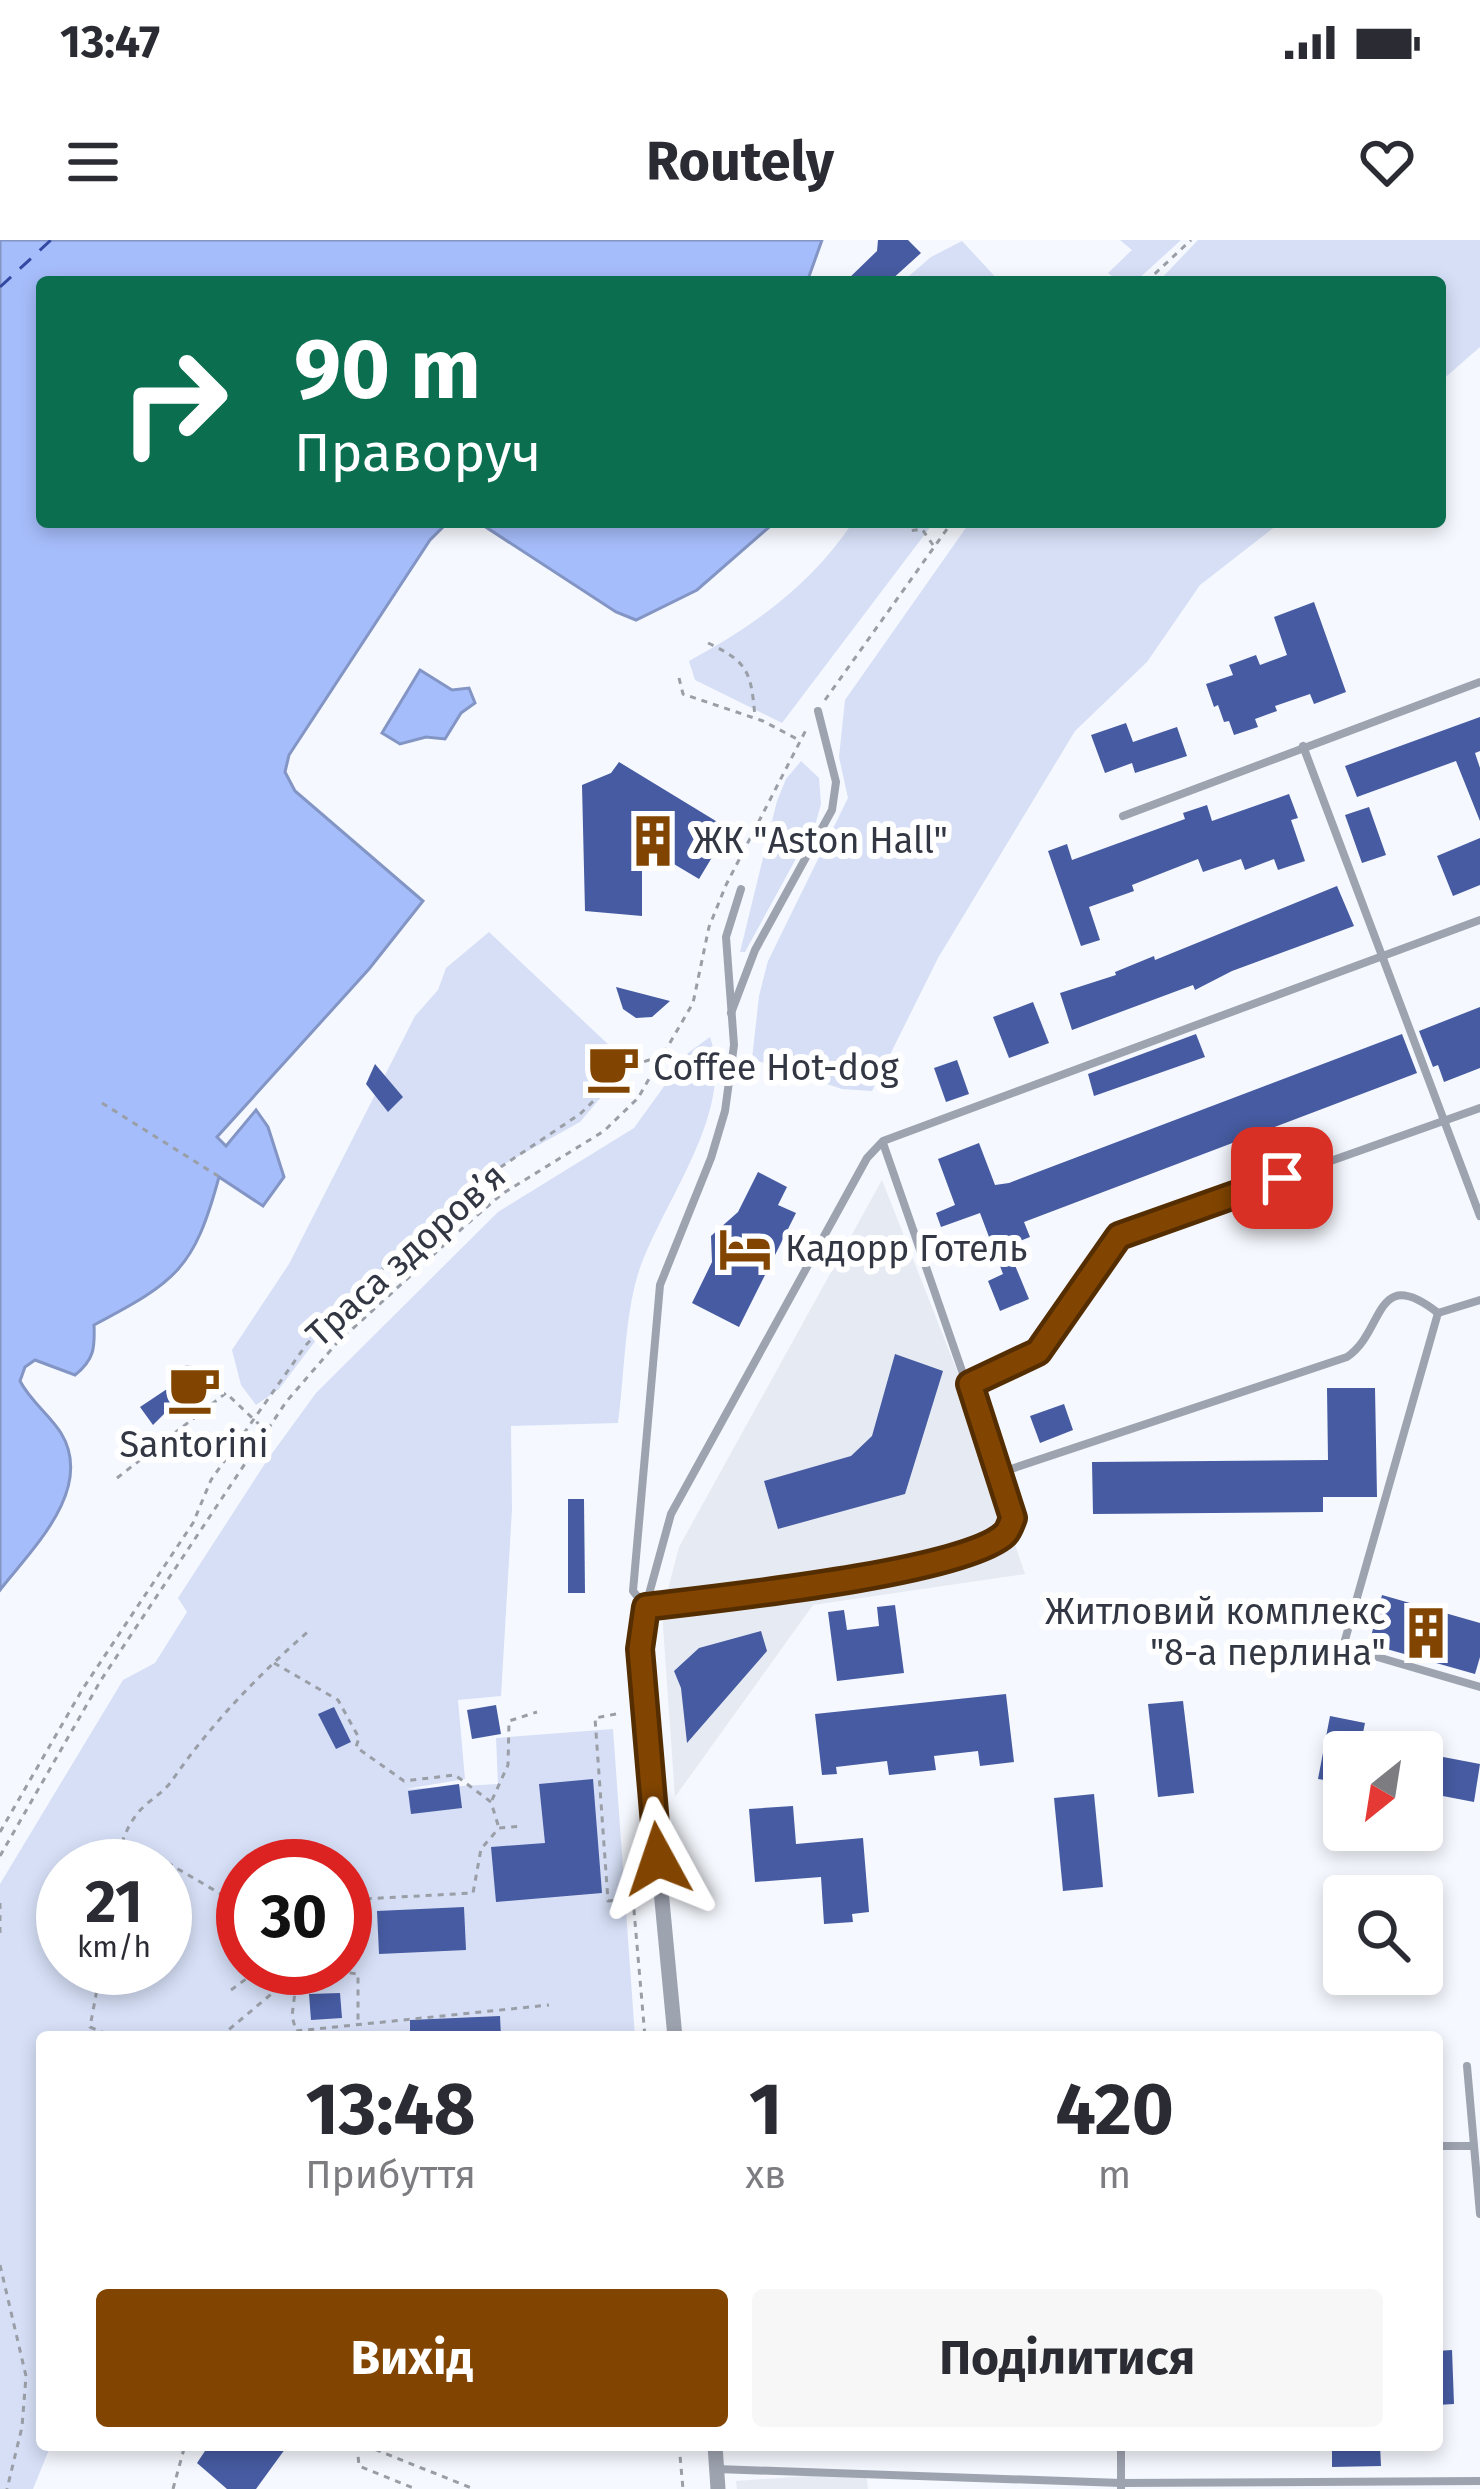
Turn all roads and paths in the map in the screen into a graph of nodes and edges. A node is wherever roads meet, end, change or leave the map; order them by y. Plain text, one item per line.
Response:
1 (1191, 240) edge
2 (1152, 276) edge
3 (908, 528) edge
4 (948, 528) edge
5 (934, 546) junction
6 (708, 643) dead end
7 (680, 678) dead end
8 (1480, 682) edge
9 (818, 711) junction
10 (756, 718) junction
11 (800, 740) junction
12 (1304, 746) junction
13 (1123, 817) dead end
14 (741, 889) dead end
15 (1480, 920) edge
16 (1384, 959) junction
17 (730, 1014) junction
18 (664, 1055) junction
19 (102, 1102) dead end
20 (1480, 1108) edge
21 (1444, 1120) junction
22 (883, 1142) junction
23 (218, 1176) dead end
24 (1480, 1216) edge
25 (1480, 1300) edge
26 (1438, 1313) junction
27 (970, 1384) junction
28 (253, 1418) junction
29 (266, 1431) junction
30 (998, 1473) junction
31 (117, 1478) dead end
32 (646, 1607) junction
33 (311, 1629) dead end
34 (272, 1662) junction
35 (1480, 1687) edge
36 (537, 1712) dead end
37 (616, 1714) dead end
38 (491, 1802) junction
39 (523, 1826) dead end
40 (499, 1828) junction
41 (0, 1832) edge
42 (123, 1839) edge
43 (0, 1856) edge
44 (372, 1898) edge
45 (0, 1904) edge
46 (0, 1933) edge
47 (95, 1995) edge
48 (270, 1995) edge
49 (295, 1995) edge
50 (358, 1995) edge
51 (548, 2005) dead end
52 (358, 2023) junction
53 (100, 2031) edge
54 (227, 2031) edge
55 (644, 2031) edge
56 (674, 2031) edge
57 (1467, 2066) dead end
58 (1443, 2146) edge
59 (1474, 2146) junction
60 (1480, 2214) edge
61 (0, 2265) edge
62 (183, 2451) edge
63 (360, 2451) edge
64 (376, 2451) edge
65 (680, 2451) edge
66 (716, 2451) edge
67 (1121, 2451) edge
68 (717, 2469) junction
69 (1480, 2481) edge
70 (1121, 2486) edge
71 (7, 2489) edge
72 (173, 2489) edge
73 (416, 2489) edge
74 (474, 2489) edge
75 (683, 2489) edge
76 (718, 2489) edge

1 - 2 path
3 - 5 path
4 - 5 path, Траса здоров’я
5 - 9 path, Траса здоров’я
6 - 10 path
7 - 10 path
8 - 12 lane
9 - 11 path, Траса здоров’я
9 - 17 lane
10 - 11 path
11 - 18 path, Траса здоров’я
12 - 13 lane
12 - 16 lane
14 - 17 lane
15 - 16 lane
16 - 21 lane
16 - 22 lane
17 - 32 lane
18 - 28 path
18 - 29 path, Траса здоров’я
19 - 23 path
20 - 21 lane
21 - 24 lane
21 - 27 lane
22 - 27 lane
22 - 32 lane
25 - 26 lane
26 - 30 lane
26 - 35 lane
27 - 30 lane
28 - 29 path
28 - 31 path
28 - 41 path
29 - 43 path, Траса здоров’я
30 - 32 lane
32 - 56 street
33 - 34 path
34 - 38 path
34 - 42 path
36 - 38 path
37 - 55 path
38 - 40 path
39 - 40 path
40 - 44 path
45 - 46 path
47 - 53 path
48 - 54 path
49 - 52 path
50 - 52 path
51 - 52 path
57 - 59 lane
58 - 59 lane
59 - 60 lane
61 - 71 path
62 - 72 path
63 - 73 path
64 - 74 path
65 - 75 path
66 - 68 street
67 - 70 lane
68 - 70 lane
68 - 76 street
69 - 70 lane

